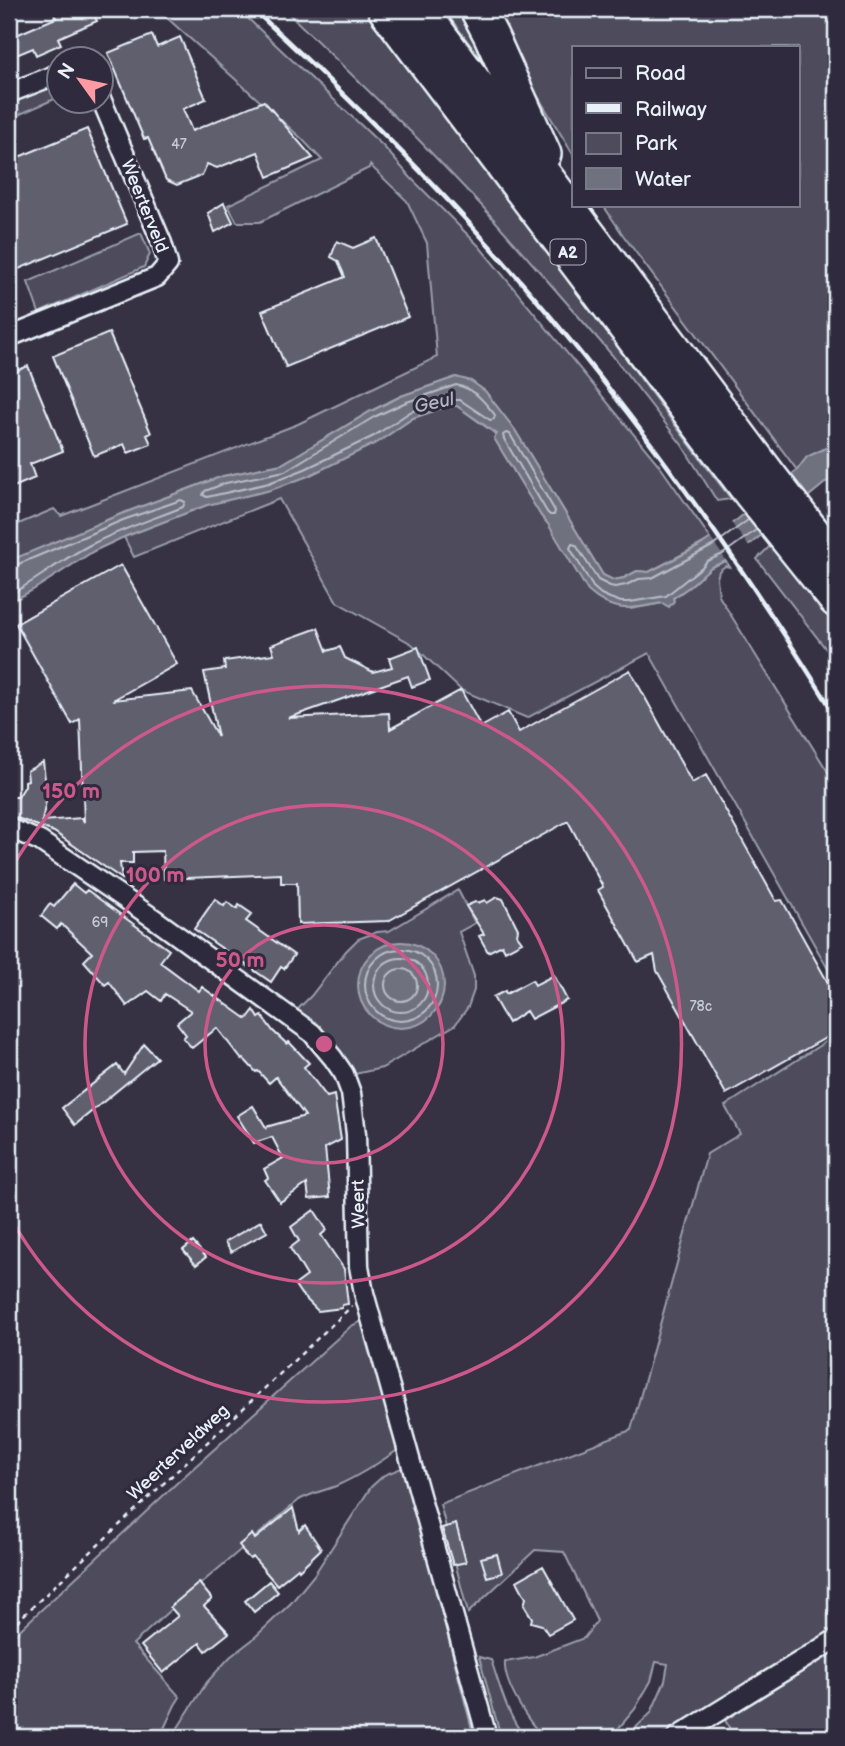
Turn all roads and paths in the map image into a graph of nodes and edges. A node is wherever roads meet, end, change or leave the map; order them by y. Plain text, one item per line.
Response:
1 (385, 9) edge
2 (420, 9) edge
3 (478, 11) dead end
4 (46, 78) edge
5 (9, 93) edge
6 (108, 116) edge
7 (566, 204) junction
8 (9, 337) edge
9 (761, 486) junction
10 (792, 526) junction
11 (836, 562) edge
12 (836, 600) edge
13 (9, 828) edge
14 (364, 1293) junction
15 (9, 1629) edge
16 (836, 1639) edge
17 (487, 1737) edge
18 (677, 1737) edge

1 - 9 highway, A2
2 - 7 highway, A2
3 - 7 highway, A2
4 - 5 street
6 - 8 street, Weerterveld
7 - 9 highway, A2
9 - 10 highway, A2
10 - 11 highway, A2
10 - 12 highway, A2
13 - 14 street, Weert
14 - 15 path, Weerterveldweg
14 - 17 street, Weert
16 - 18 street

